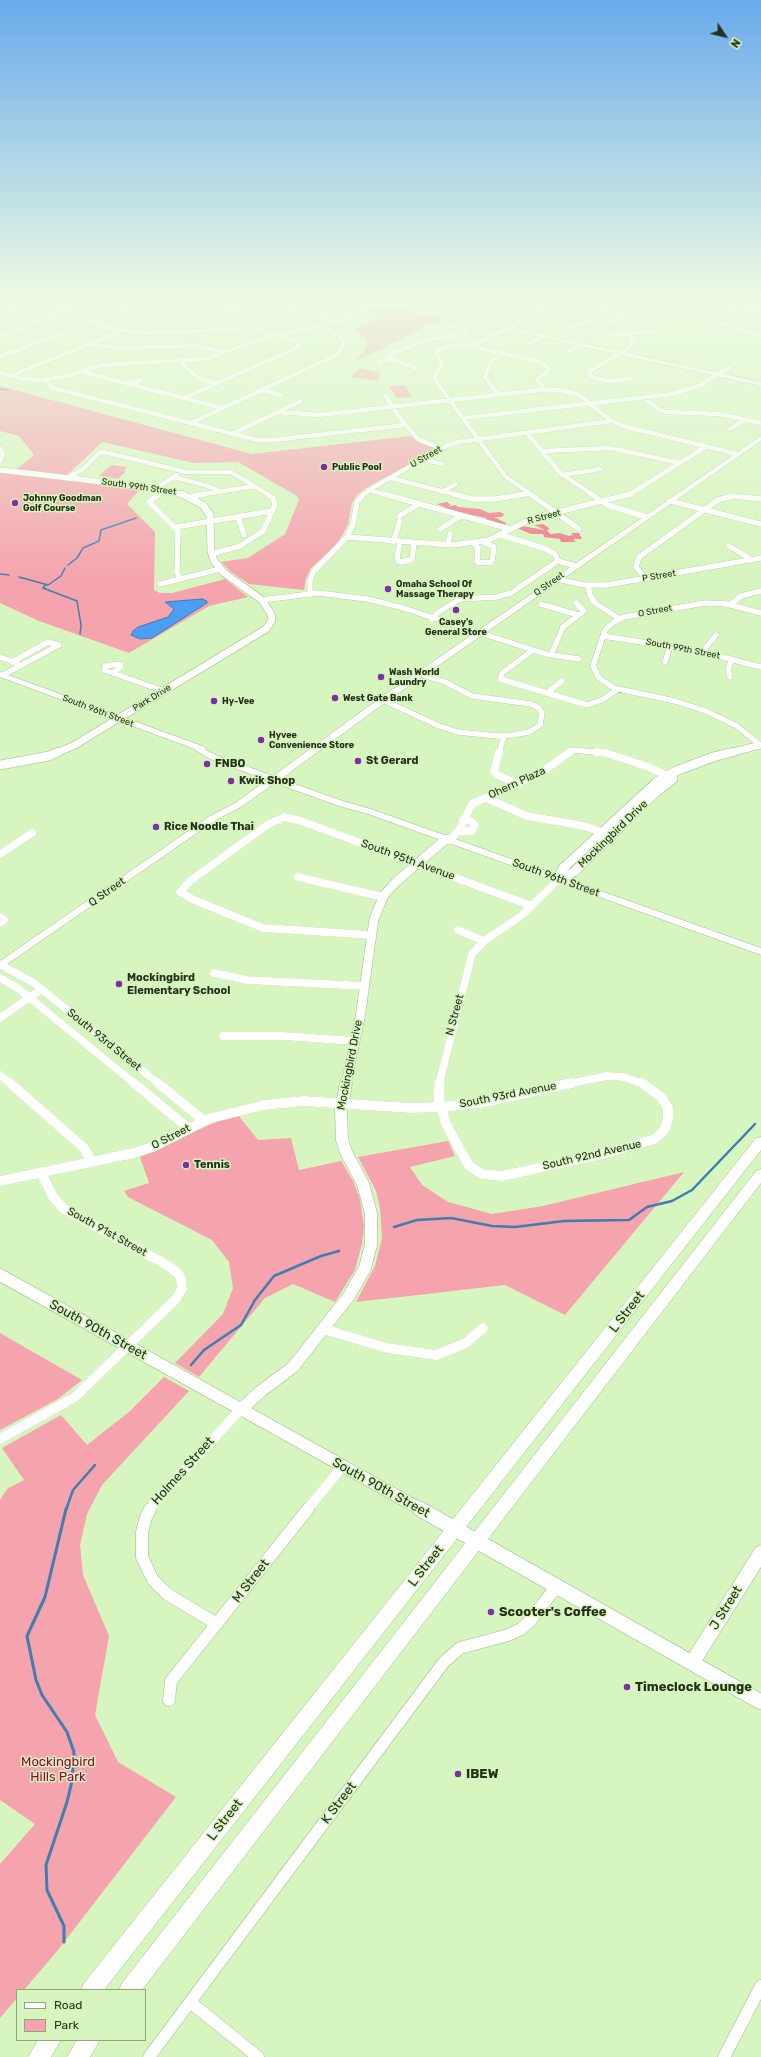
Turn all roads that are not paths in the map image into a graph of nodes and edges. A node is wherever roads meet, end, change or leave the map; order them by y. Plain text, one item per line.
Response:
1 (61, 390) edge
2 (153, 390) edge
3 (203, 390) edge
4 (261, 390) joint
5 (443, 390) edge
6 (494, 390) edge
7 (545, 390) joint
8 (689, 390) edge
9 (280, 395) dead end
10 (385, 395) dead end
11 (498, 395) junction
12 (643, 397) junction
13 (184, 398) junction
14 (450, 400) junction
15 (301, 401) dead end
16 (591, 404) junction
17 (392, 407) junction
18 (222, 408) junction
19 (279, 412) junction
20 (679, 414) junction
21 (463, 418) junction
22 (682, 420) dead end
23 (745, 420) junction
24 (612, 421) junction
25 (191, 423) junction
26 (761, 423) edge
27 (405, 425) junction
28 (730, 429) dead end
29 (527, 433) junction
30 (232, 434) junction
31 (478, 438) junction
32 (761, 438) edge
33 (705, 447) junction
34 (0, 448) edge
35 (442, 449) junction
36 (542, 451) junction
37 (737, 454) junction
38 (422, 460) junction
39 (0, 461) edge
40 (680, 463) junction
41 (442, 464) dead end
42 (600, 469) dead end
43 (0, 470) edge
44 (184, 471) junction
45 (562, 475) junction
46 (174, 477) junction
47 (67, 478) junction
48 (390, 478) junction
49 (456, 484) dead end
50 (255, 486) junction
51 (156, 488) junction
52 (165, 490) junction
53 (368, 490) junction
54 (219, 491) junction
55 (442, 492) junction
56 (527, 494) junction
57 (188, 497) junction
58 (761, 499) edge
59 (670, 501) junction
60 (604, 503) junction
61 (419, 504) junction
62 (704, 510) junction
63 (272, 511) junction
64 (555, 513) junction
65 (461, 516) junction
66 (238, 517) junction
67 (647, 517) junction
68 (211, 521) junction
69 (761, 524) edge
70 (176, 527) junction
71 (440, 529) dead end
72 (510, 529) junction
73 (579, 529) dead end
74 (244, 534) dead end
75 (450, 534) dead end
76 (501, 535) junction
77 (347, 537) junction
78 (393, 542) junction
79 (400, 542) junction
80 (483, 542) junction
81 (414, 543) junction
82 (474, 543) junction
83 (448, 544) junction
84 (729, 546) dead end
85 (212, 554) junction
86 (761, 558) edge
87 (751, 559) junction
88 (558, 561) junction
89 (576, 566) junction
90 (220, 568) junction
91 (645, 578) junction
92 (180, 579) junction
93 (557, 579) junction
94 (160, 584) dead end
95 (588, 585) junction
96 (761, 591) edge
97 (310, 594) junction
98 (262, 600) junction
99 (576, 602) dead end
100 (541, 604) dead end
101 (730, 605) junction
102 (761, 613) edge
103 (578, 615) junction
104 (620, 619) junction
105 (432, 620) junction
106 (478, 634) junction
107 (716, 635) dead end
108 (603, 636) junction
109 (670, 646) junction
110 (534, 650) junction
111 (702, 652) junction
112 (551, 655) junction
113 (0, 657) edge
114 (579, 659) dead end
115 (732, 659) junction
116 (12, 662) junction
117 (665, 662) dead end
118 (21, 666) junction
119 (761, 667) edge
120 (114, 674) dead end
121 (420, 674) junction
122 (1, 675) edge
123 (730, 676) dead end
124 (562, 681) dead end
125 (618, 689) junction
126 (164, 691) junction
127 (547, 693) junction
128 (383, 700) junction
129 (118, 719) junction
130 (504, 736) junction
131 (761, 745) edge
132 (0, 766) edge
133 (688, 767) junction
134 (273, 776) junction
135 (667, 776) junction
136 (517, 784) junction
137 (486, 798) junction
138 (463, 820) junction
139 (458, 831) junction
140 (602, 831) junction
141 (32, 833) dead end
142 (612, 836) junction
143 (448, 840) junction
144 (0, 854) edge
145 (417, 864) junction
146 (298, 877) dead end
147 (559, 879) junction
148 (383, 897) junction
149 (532, 906) junction
150 (0, 917) edge
151 (0, 923) edge
152 (458, 930) dead end
153 (371, 935) junction
154 (484, 941) junction
155 (761, 952) edge
156 (1, 966) edge
157 (214, 973) dead end
158 (0, 978) edge
159 (365, 986) junction
160 (42, 990) junction
161 (29, 997) junction
162 (0, 1018) edge
163 (223, 1036) dead end
164 (355, 1041) junction
165 (0, 1075) edge
166 (664, 1101) joint
167 (342, 1102) junction
168 (441, 1107) junction
169 (204, 1121) junction
170 (188, 1128) junction
171 (761, 1141) edge
172 (92, 1162) junction
173 (42, 1172) junction
174 (761, 1174) edge
175 (486, 1175) joint
176 (0, 1180) edge
177 (1, 1277) edge
178 (484, 1328) dead end
179 (324, 1329) junction
180 (128, 1347) junction
181 (240, 1410) junction
182 (0, 1439) edge
183 (342, 1467) junction
184 (455, 1530) junction
185 (476, 1542) junction
186 (761, 1554) edge
187 (557, 1586) junction
188 (217, 1624) junction
189 (692, 1663) junction
190 (169, 1700) dead end
191 (761, 1702) edge
192 (761, 1986) edge
193 (92, 1989) edge
194 (130, 1989) edge
195 (190, 2002) junction
196 (50, 2041) edge
197 (89, 2041) edge
198 (38, 2057) edge
199 (77, 2057) edge
200 (150, 2057) edge
201 (258, 2057) edge
202 (724, 2057) edge

1 - 25 street
2 - 13 street
3 - 13 street
4 - 9 street
4 - 18 street
5 - 14 street
6 - 11 street
7 - 11 street
7 - 16 street
8 - 12 street
10 - 17 street
11 - 14 street
12 - 16 street
12 - 20 street
13 - 18 street
14 - 17 street
14 - 21 street
15 - 19 street
16 - 21 street
16 - 24 street
17 - 19 street
17 - 27 street
18 - 25 street
19 - 30 street
20 - 22 street
20 - 23 street
21 - 31 street
23 - 26 street
23 - 28 street
24 - 29 street, U Street
24 - 33 street
25 - 30 street
27 - 30 street
27 - 35 street
29 - 31 street, U Street
29 - 36 street
31 - 35 street, U Street
31 - 56 street
32 - 37 main road, Q Street
33 - 37 street
33 - 40 street, R Street
34 - 39 street
35 - 38 street, U Street
36 - 40 street
36 - 45 street
37 - 59 main road, Q Street
38 - 41 street
38 - 48 street, U Street
40 - 60 street, R Street
42 - 45 street
43 - 47 street, South 99th Street
44 - 46 street
44 - 47 street
44 - 50 street
45 - 60 street
46 - 51 street
46 - 54 street
47 - 51 street, South 99th Street
48 - 53 street, U Street
48 - 55 street
49 - 55 street
50 - 54 street
50 - 63 street
51 - 52 street, South 99th Street
52 - 57 street, South 99th Street
52 - 70 street
53 - 61 street
53 - 77 street, U Street
54 - 57 street
55 - 56 street
56 - 64 street
57 - 68 street, South 99th Street
58 - 62 street
59 - 62 street
59 - 67 main road, Q Street
60 - 64 street, R Street
60 - 67 street
61 - 65 street
61 - 78 street
62 - 69 street
62 - 91 street
63 - 66 street
63 - 85 street
64 - 72 street, R Street
64 - 73 street
65 - 71 street
65 - 72 street
66 - 68 street
66 - 74 street
67 - 89 main road, Q Street
68 - 70 street
68 - 85 street
70 - 92 street
72 - 76 street, R Street
75 - 83 street
76 - 80 street, R Street
76 - 88 street
77 - 78 street, R Street
77 - 97 street, U Street
78 - 79 street, R Street
79 - 81 street, R Street
79 - 81 street
80 - 82 street, R Street
80 - 82 street
81 - 83 street, R Street
82 - 83 street, R Street
84 - 87 street
85 - 90 street
86 - 87 street, P Street
87 - 91 street, P Street
88 - 89 street
88 - 105 street
89 - 93 main road, Q Street
90 - 92 street
90 - 98 street
91 - 95 street, P Street
92 - 94 street
93 - 95 street, P Street
93 - 106 main road, Q Street
95 - 104 street
96 - 101 street
97 - 98 street
97 - 105 street
98 - 126 street, Park Drive
99 - 103 street
100 - 103 street
101 - 102 street, O Street
101 - 104 street, O Street
103 - 112 street
104 - 108 street, O Street
105 - 106 street
106 - 110 street
106 - 121 main road, Q Street
107 - 111 street
108 - 109 street, South 99th Street
108 - 125 street, O Street
109 - 111 street, South 99th Street
109 - 117 street
110 - 112 street
110 - 127 street
111 - 115 street, South 99th Street
112 - 114 street
113 - 116 street
115 - 119 street, South 99th Street
115 - 123 street
116 - 118 street
116 - 118 street
118 - 122 street
120 - 126 street
121 - 128 main road, Q Street
121 - 130 street
122 - 129 main road, South 96th Street
124 - 127 street
125 - 127 street
125 - 131 street
126 - 129 street, Park Drive
128 - 130 street
128 - 134 main road, Q Street
129 - 132 street, Park Drive
129 - 134 main road, South 96th Street
130 - 136 street, Ohern Plaza
131 - 133 street, Mockingbird Drive
133 - 135 street, Mockingbird Drive
133 - 142 street, Mockingbird Drive
134 - 143 main road, South 96th Street
134 - 156 main road, Q Street
135 - 136 street, Ohern Plaza
135 - 140 street, Mockingbird Drive
136 - 137 street, Ohern Plaza
137 - 138 street, Ohern Plaza
137 - 140 street
138 - 139 street, Ohern Plaza
138 - 139 street
139 - 143 street, Ohern Plaza
140 - 142 street
140 - 147 street, Mockingbird Drive
141 - 144 street
142 - 147 street, Mockingbird Drive
143 - 145 street, Mockingbird Drive
143 - 147 main road, South 96th Street
145 - 148 street, Mockingbird Drive
145 - 149 street, South 95th Avenue
145 - 153 street, South 95th Avenue
146 - 148 street
147 - 149 street, N Street
147 - 155 main road, South 96th Street
148 - 153 street, Mockingbird Drive
149 - 154 street, N Street
150 - 151 street
152 - 154 street
153 - 159 street, Mockingbird Drive
154 - 168 street, N Street
156 - 160 street, South 93rd Street
157 - 159 street
158 - 161 street, South 93rd Street
159 - 164 street, Mockingbird Drive
160 - 161 street
160 - 169 street, South 93rd Street
161 - 162 street
161 - 170 street, South 93rd Street
163 - 164 street
164 - 167 street, Mockingbird Drive
165 - 172 street
166 - 168 street, South 93rd Avenue
166 - 175 street, South 92nd Avenue
167 - 168 street, South 93rd Avenue
167 - 169 street, O Street
167 - 179 street, Mockingbird Drive
168 - 175 street, N Street
169 - 170 street, O Street
170 - 172 street, O Street
171 - 184 main road, L Street
172 - 173 street, O Street
173 - 176 street, O Street
173 - 180 street, South 91st Street
174 - 185 main road, L Street
177 - 180 street, South 90th Street
178 - 179 street
179 - 181 street, Mockingbird Drive
180 - 181 street, South 90th Street
180 - 182 street
181 - 183 street, South 90th Street
181 - 188 street, Holmes Street
183 - 184 street, South 90th Street
183 - 188 street, M Street
184 - 185 street, South 90th Street
184 - 193 main road, L Street
185 - 187 street, South 90th Street
185 - 194 main road, L Street
186 - 189 street, J Street
187 - 189 street, South 90th Street
187 - 195 street, K Street
188 - 190 street, M Street
189 - 191 street, South 90th Street
192 - 202 street
195 - 200 street, K Street
195 - 201 street
196 - 198 main road
197 - 199 main road

